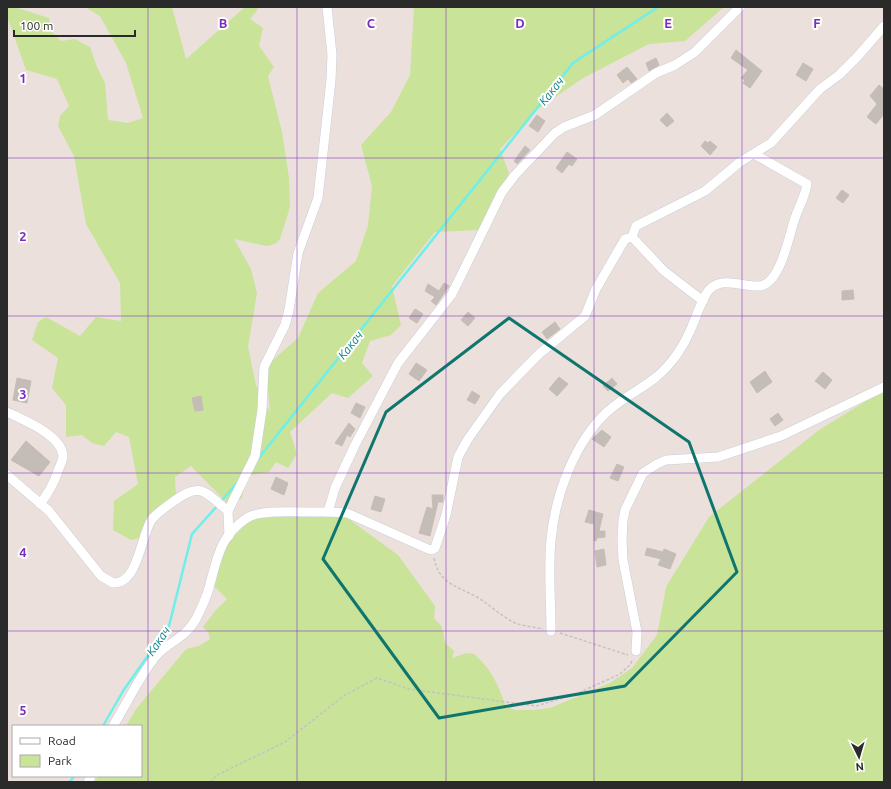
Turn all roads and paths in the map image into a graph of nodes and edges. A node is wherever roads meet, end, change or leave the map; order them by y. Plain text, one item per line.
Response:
1 (327, 7) edge
2 (740, 7) edge
3 (884, 26) edge
4 (754, 154) junction
5 (632, 237) junction
6 (704, 301) junction
7 (884, 387) edge
8 (7, 412) edge
9 (7, 475) edge
10 (40, 504) junction
11 (225, 509) junction
12 (328, 512) junction
13 (229, 536) junction
14 (432, 550) junction
15 (551, 631) junction
16 (636, 652) junction
17 (114, 725) edge
18 (210, 782) edge

1 - 11 street
2 - 12 street
3 - 4 street
4 - 5 street
4 - 6 street
5 - 6 street
5 - 14 street
6 - 15 street
7 - 16 street
8 - 10 street
9 - 10 street
10 - 11 street
11 - 13 street
12 - 13 street
12 - 14 street
13 - 17 street
14 - 15 path
15 - 16 path
16 - 18 path

